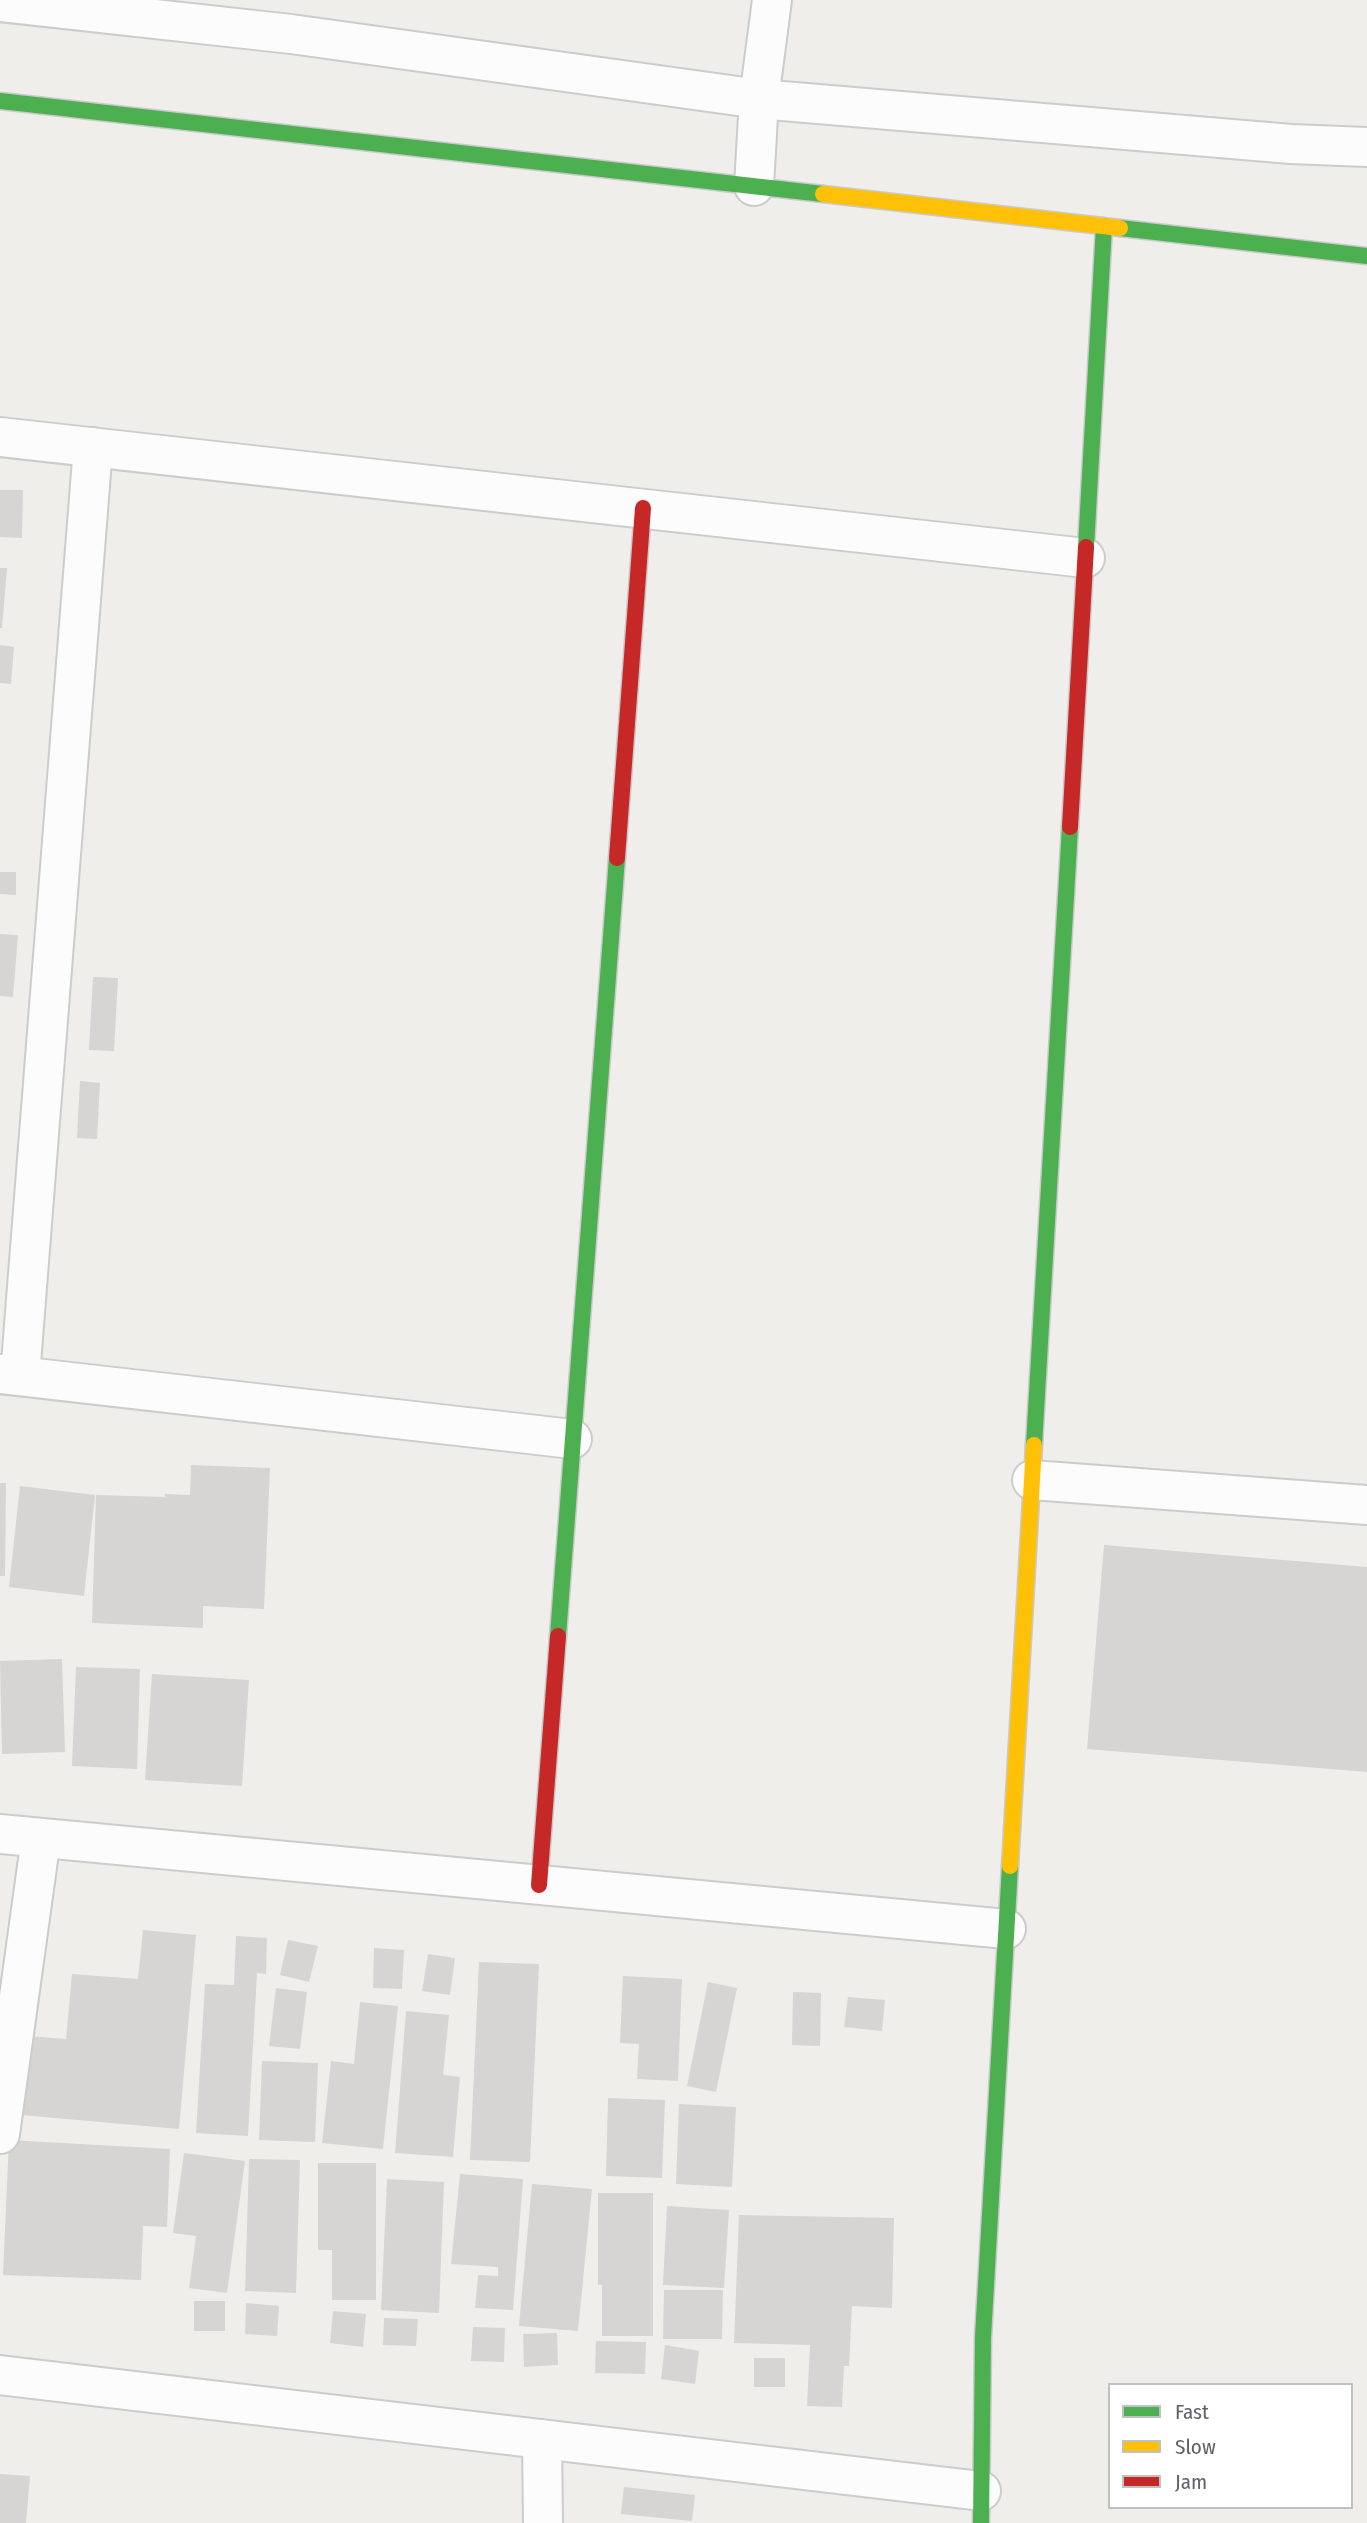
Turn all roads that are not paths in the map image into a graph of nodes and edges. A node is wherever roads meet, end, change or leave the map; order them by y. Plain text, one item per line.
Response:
1 (772, 0) edge
2 (0, 2) edge
3 (760, 99) junction
4 (0, 101) edge
5 (1367, 147) edge
6 (754, 186) junction
7 (1104, 226) junction
8 (1367, 256) edge
9 (0, 437) edge
10 (93, 447) junction
11 (643, 509) junction
12 (1085, 558) junction
13 (10, 1375) edge
14 (572, 1439) junction
15 (1032, 1480) junction
16 (1367, 1504) edge
17 (0, 1834) edge
18 (41, 1838) junction
19 (539, 1885) junction
20 (1006, 1929) junction
21 (0, 2134) edge
22 (0, 2375) edge
23 (542, 2439) junction
24 (981, 2507) edge
25 (543, 2523) edge

1 - 3 street
2 - 3 street
3 - 5 street
3 - 6 street
4 - 6 street
6 - 7 street
7 - 8 street
7 - 12 street
9 - 10 street
10 - 11 street
10 - 13 street
11 - 12 street
11 - 14 street
12 - 15 street
13 - 14 street
14 - 19 street
15 - 16 street
15 - 20 street
17 - 18 street
18 - 19 street
18 - 21 street
19 - 20 street
20 - 24 street
22 - 23 street
23 - 24 street
23 - 25 street

